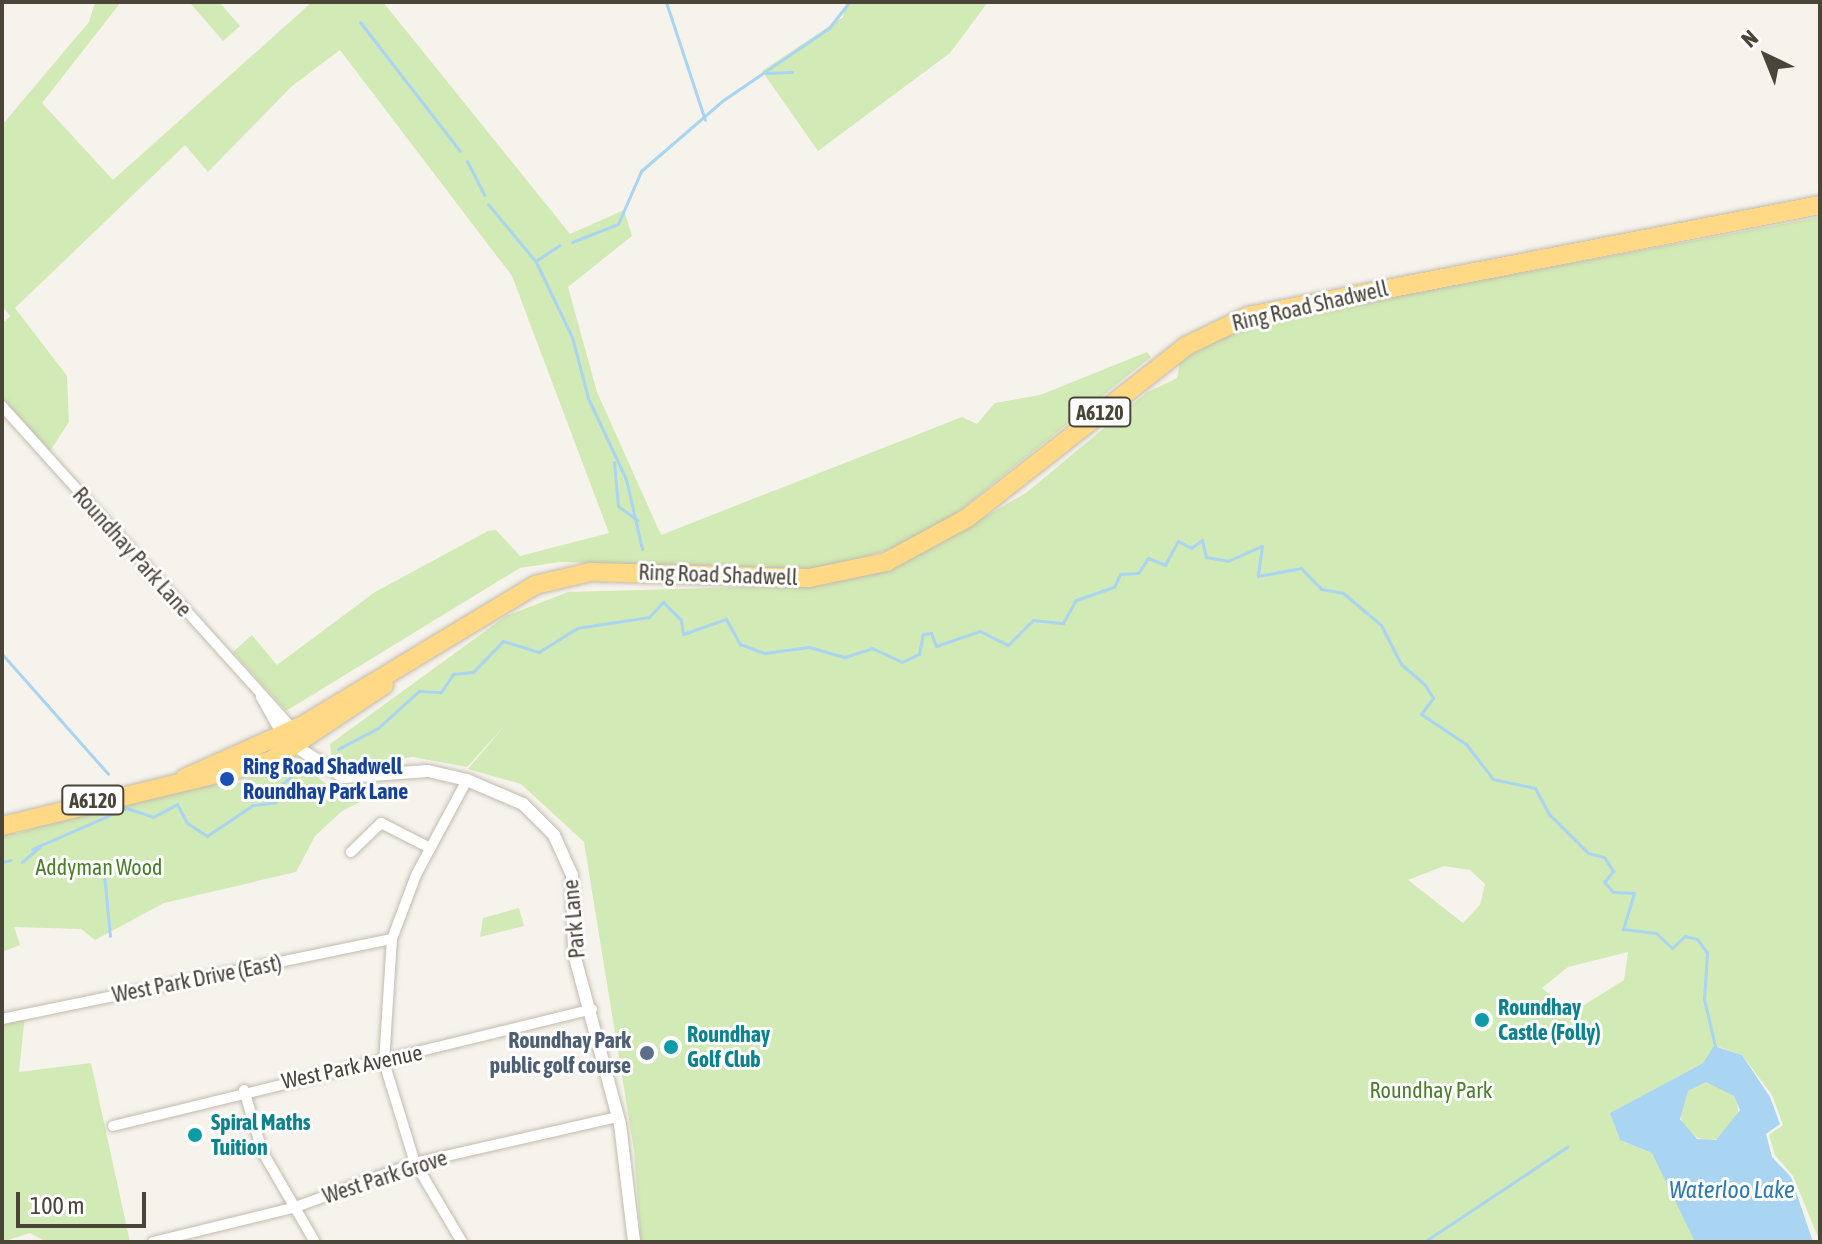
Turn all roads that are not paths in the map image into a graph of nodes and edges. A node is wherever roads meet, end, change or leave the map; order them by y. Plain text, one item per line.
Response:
1 (1820, 205) edge
2 (2, 406) edge
3 (294, 739) junction
4 (467, 780) junction
5 (2, 826) edge
6 (430, 848) junction
7 (351, 852) dead end
8 (392, 939) junction
9 (592, 1009) junction
10 (2, 1019) edge
11 (384, 1062) junction
12 (244, 1090) junction
13 (618, 1117) junction
14 (113, 1126) dead end
15 (415, 1163) junction
16 (293, 1208) junction
17 (181, 1239) edge
18 (153, 1242) edge
19 (315, 1242) edge
20 (462, 1242) edge
21 (634, 1242) edge

1 - 3 highway, Ring Road Shadwell / A6120
2 - 3 street, Roundhay Park Lane
3 - 4 street, Park Lane
3 - 5 highway, A6120
4 - 6 street
4 - 9 street, Park Lane
6 - 7 street
6 - 8 street
8 - 10 street, West Park Drive (East)
8 - 11 street
9 - 11 street, West Park Avenue
9 - 13 street, Park Lane
11 - 12 street, West Park Avenue
11 - 15 street
12 - 14 street, West Park Avenue
12 - 16 street
13 - 15 street, West Park Grove
13 - 21 street, Park Lane
15 - 16 street, West Park Grove
15 - 20 street
16 - 17 street, West Park Grove
16 - 19 street
17 - 18 street, West Park Grove

